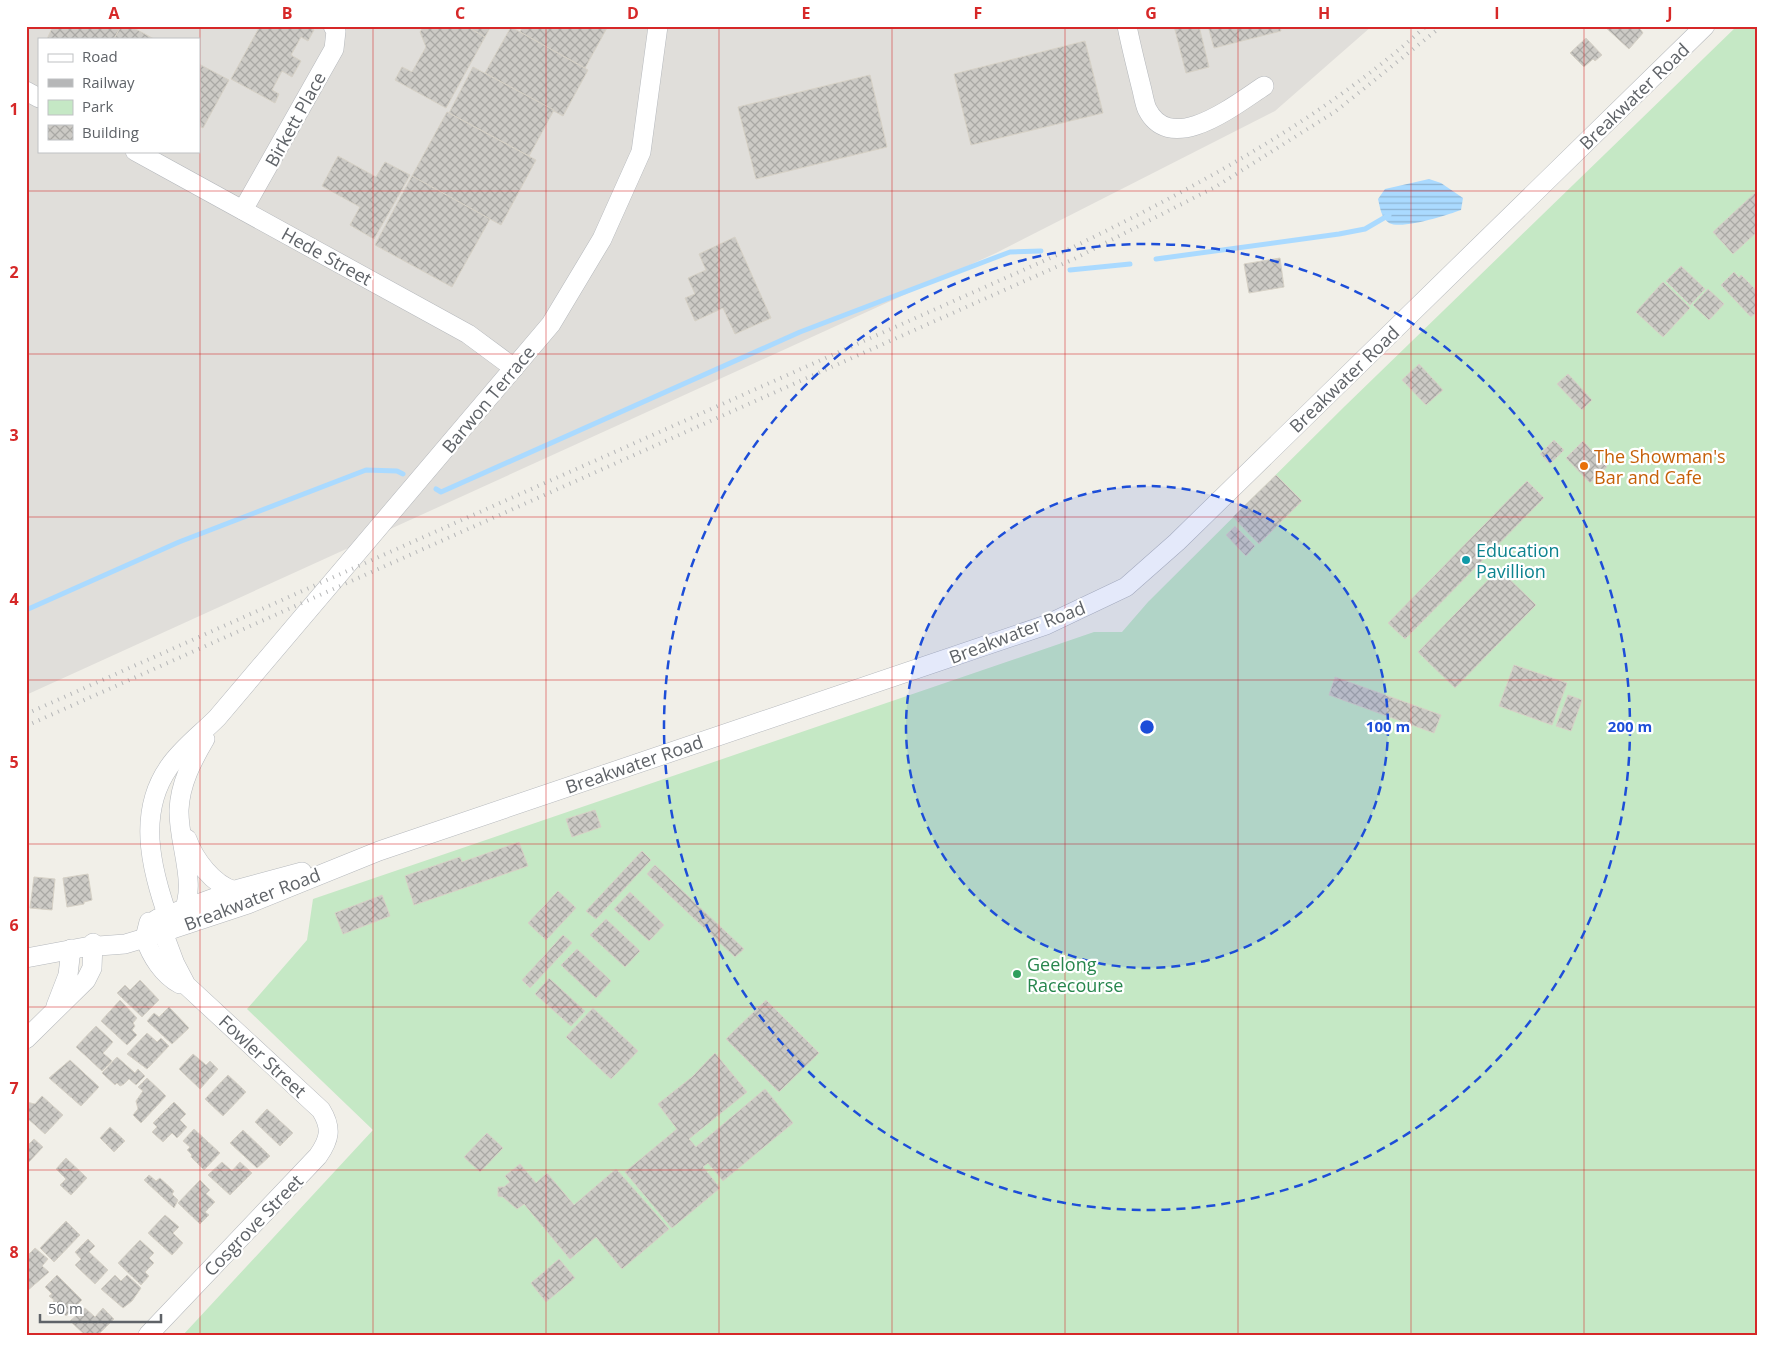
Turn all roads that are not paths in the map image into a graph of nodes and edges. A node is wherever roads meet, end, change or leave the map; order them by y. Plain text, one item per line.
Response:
1 (333, 26) edge
2 (658, 26) edge
3 (1126, 26) edge
4 (1706, 26) edge
5 (1264, 86) dead end
6 (26, 91) edge
7 (38, 97) edge
8 (137, 152) edge
9 (243, 210) junction
10 (514, 368) junction
11 (217, 718) junction
12 (179, 808) junction
13 (276, 886) junction
14 (235, 891) junction
15 (186, 907) junction
16 (160, 927) junction
17 (84, 947) junction
18 (26, 958) edge
19 (26, 1040) edge
20 (330, 1132) joint
21 (148, 1335) edge

1 - 9 street, Birkett Place
2 - 10 street, Barwon Terrace
3 - 5 street
4 - 13 street, Breakwater Road
6 - 7 street
8 - 9 street, Hede Street
9 - 10 street, Hede Street
10 - 11 street, Barwon Terrace
11 - 12 street, Barwon Terrace
11 - 16 street, Barwon Terrace
12 - 14 street, Barwon Terrace
12 - 15 street, Barwon Terrace
13 - 14 street
13 - 16 street, Breakwater Road
14 - 15 street
15 - 16 street
16 - 17 street
16 - 20 street, Fowler Street
17 - 18 street
17 - 19 street
20 - 21 street, Cosgrove Street

